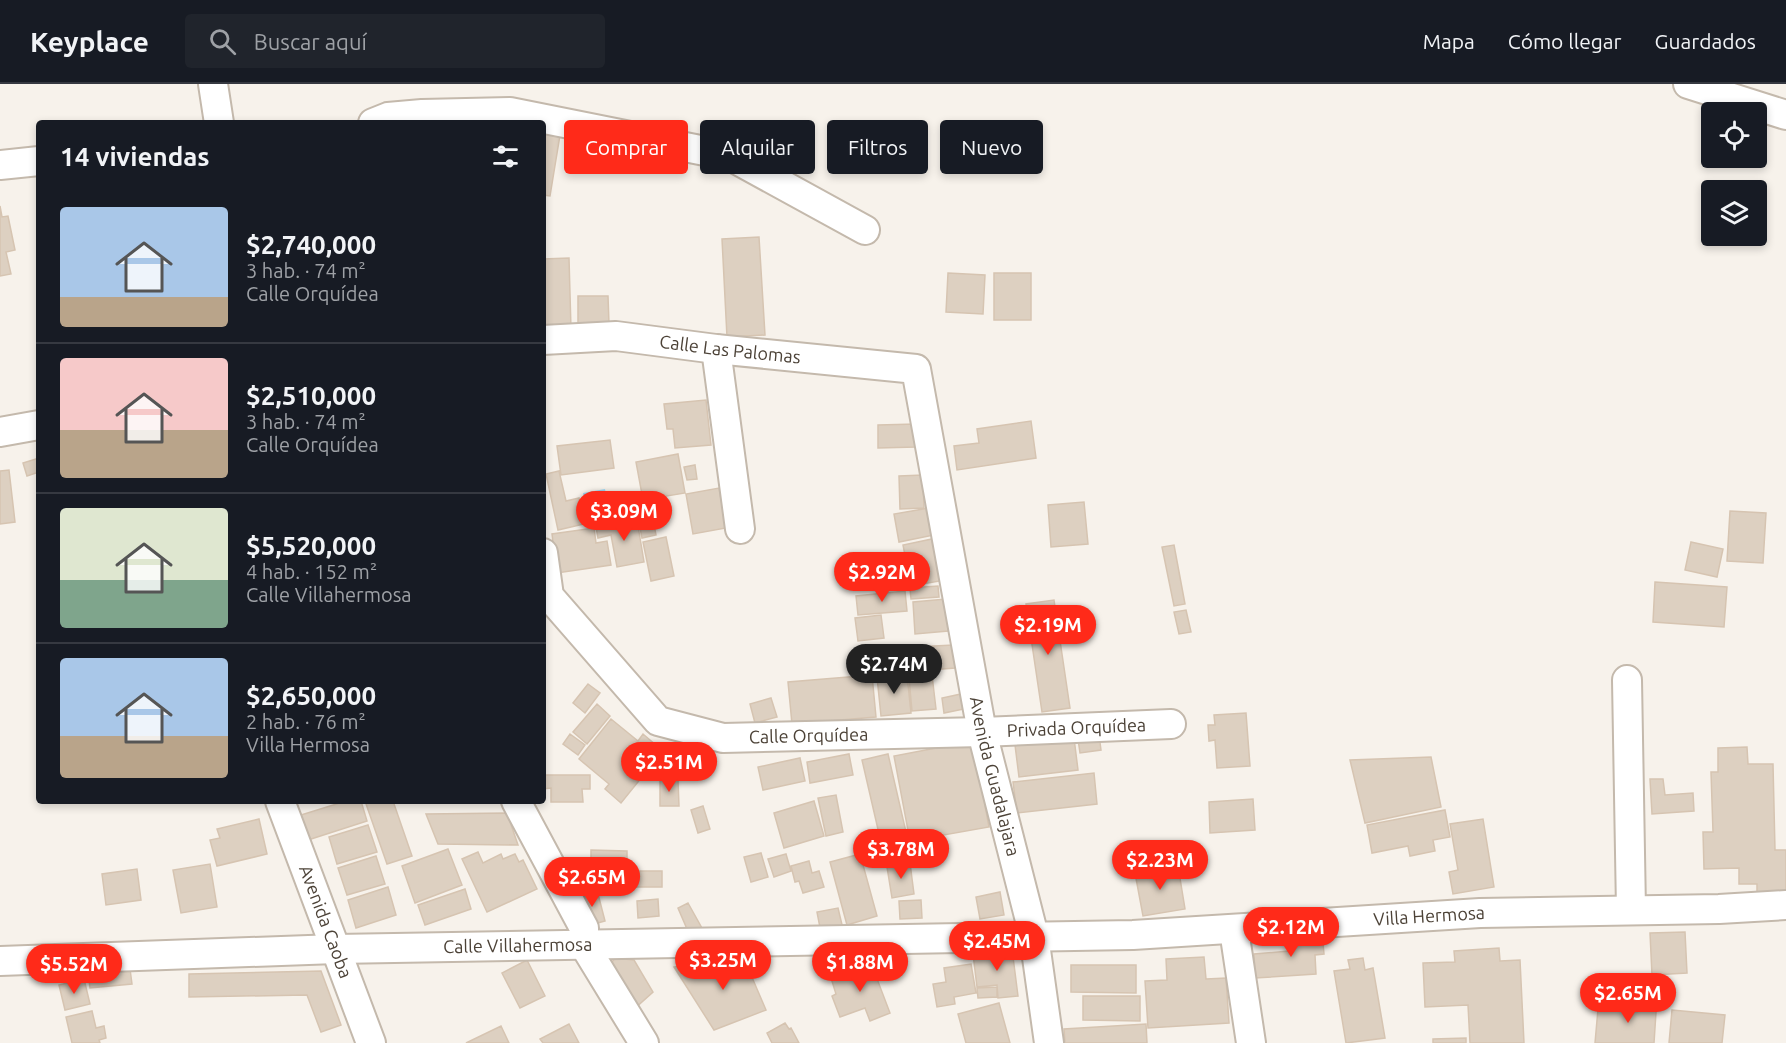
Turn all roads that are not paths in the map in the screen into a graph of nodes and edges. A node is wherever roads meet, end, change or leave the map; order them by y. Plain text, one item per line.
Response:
1 (213, 84) edge
2 (1688, 84) edge
3 (1786, 115) edge
4 (219, 120) edge
5 (380, 120) edge
6 (36, 161) edge
7 (0, 165) edge
8 (865, 230) dead end
9 (546, 340) edge
10 (716, 349) junction
11 (916, 369) joint
12 (36, 426) edge
13 (0, 432) edge
14 (740, 529) dead end
15 (546, 574) edge
16 (1627, 680) dead end
17 (1171, 724) dead end
18 (982, 732) junction
19 (281, 804) edge
20 (518, 804) edge
21 (1786, 906) edge
22 (1631, 910) junction
23 (1234, 930) junction
24 (1034, 936) junction
25 (584, 937) junction
26 (336, 949) junction
27 (0, 961) edge
28 (371, 1043) edge
29 (644, 1043) edge
30 (1049, 1043) edge
31 (1251, 1043) edge

1 - 4 street
2 - 3 street
5 - 8 street
6 - 7 street
9 - 10 street, Calle Las Palomas
10 - 11 street, Calle Las Palomas
10 - 14 street
11 - 18 street, Avenida Guadalajara
12 - 13 street
15 - 18 street, Calle Orquídea
16 - 22 street
17 - 18 street, Privada Orquídea
18 - 24 street, Avenida Guadalajara
19 - 26 street, Avenida Caoba
20 - 25 street
21 - 22 street, Villa Hermosa
22 - 23 street, Villa Hermosa
23 - 24 street, Villa Hermosa
23 - 31 street
24 - 25 street, Calle Villahermosa
24 - 30 street, Avenida Guadalajara
25 - 26 street, Calle Villahermosa
25 - 29 street
26 - 27 street, Calle Villahermosa
26 - 28 street, Avenida Caoba

